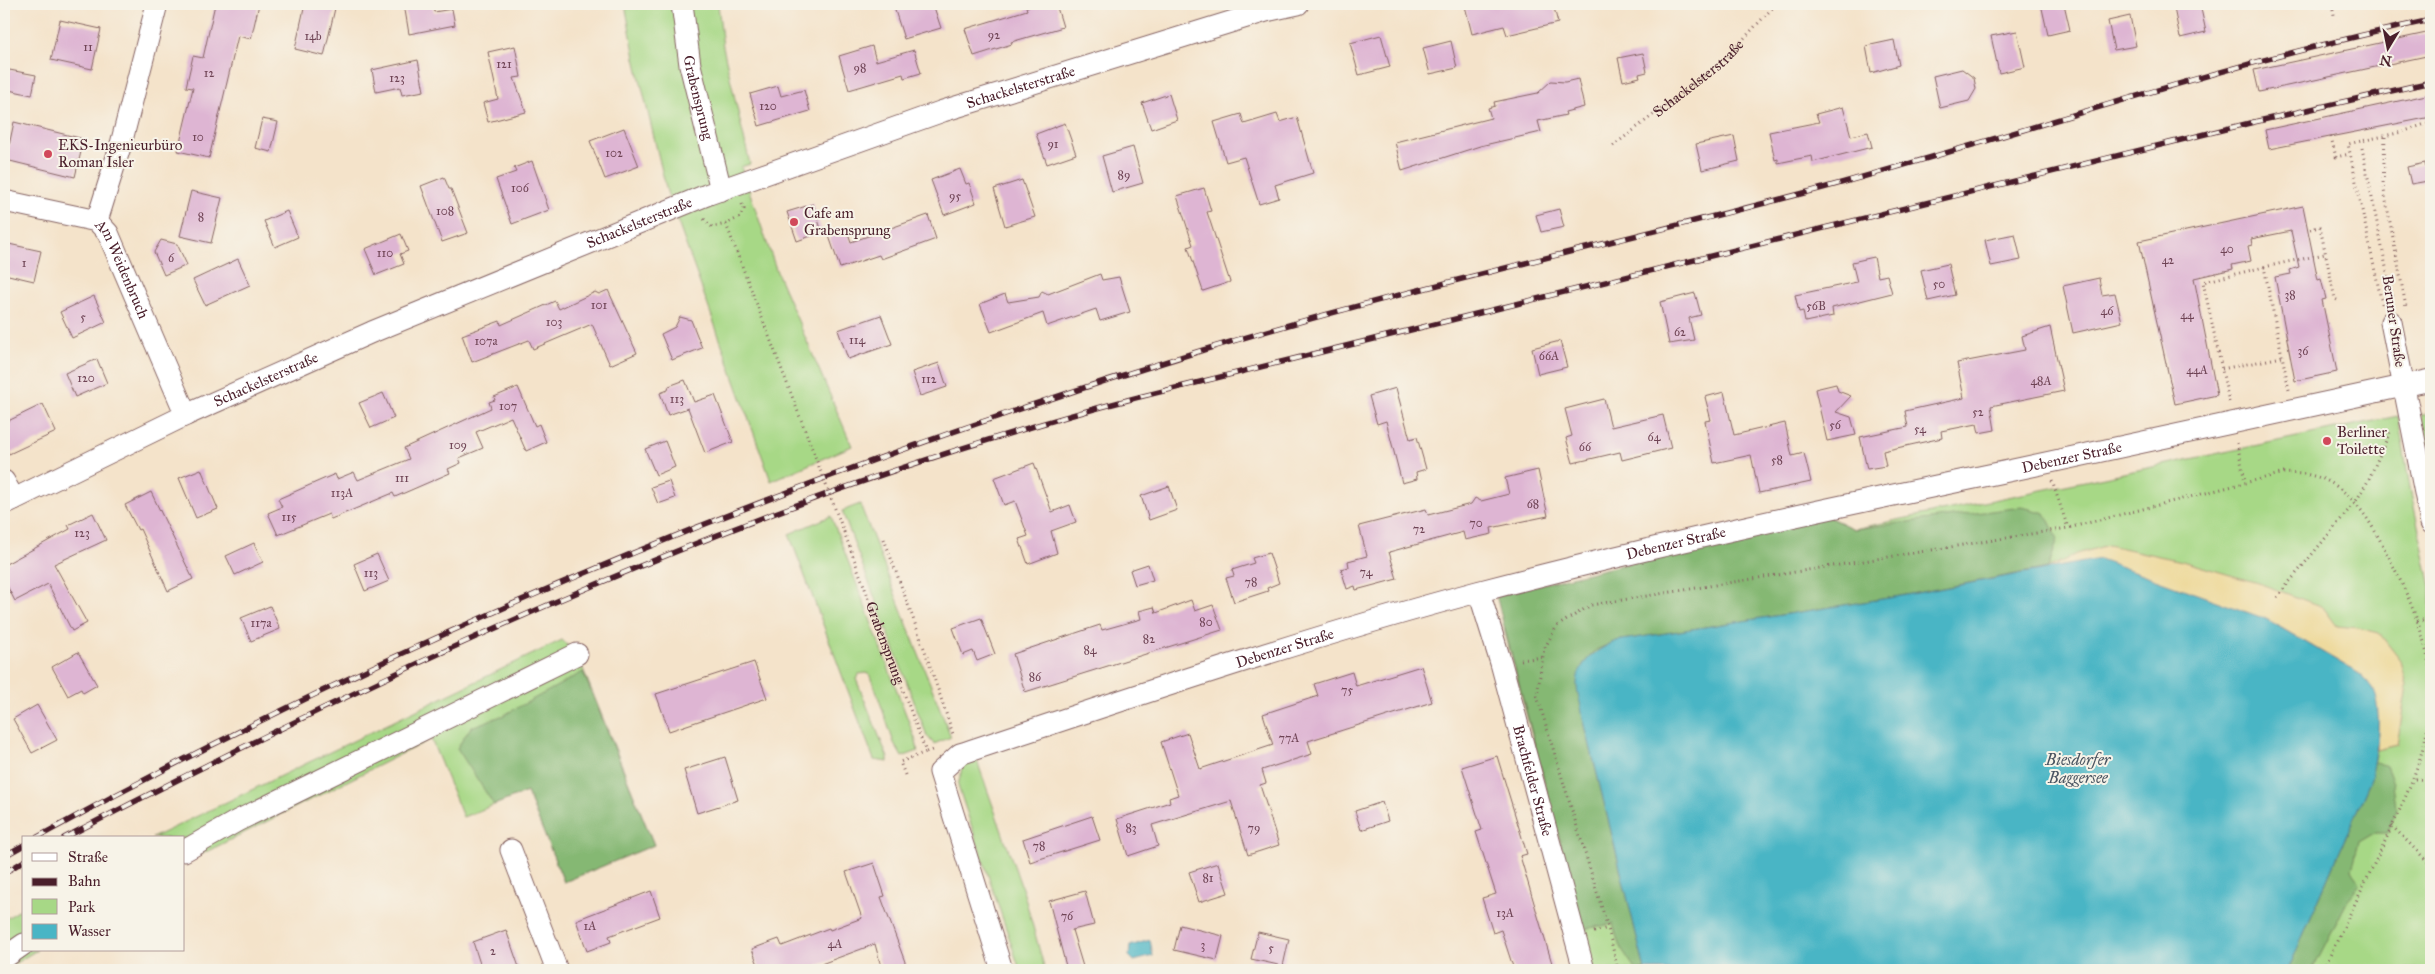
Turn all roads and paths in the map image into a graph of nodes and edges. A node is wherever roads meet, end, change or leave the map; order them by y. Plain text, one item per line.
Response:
1 (156, 4) edge
2 (682, 4) edge
3 (1298, 4) edge
4 (1776, 4) edge
5 (2332, 4) edge
6 (1265, 8) edge
7 (2334, 15) dead end
8 (2431, 122) edge
9 (2331, 137) dead end
10 (2385, 137) junction
11 (1614, 146) dead end
12 (2362, 148) dead end
13 (2350, 154) junction
14 (731, 194) junction
15 (4, 201) edge
16 (702, 211) dead end
17 (97, 221) junction
18 (726, 224) junction
19 (2310, 229) dead end
20 (2325, 254) junction
21 (2264, 267) junction
22 (2338, 300) dead end
23 (2406, 304) dead end
24 (2391, 322) junction
25 (2282, 357) junction
26 (2222, 369) junction
27 (2431, 380) edge
28 (2404, 386) junction
29 (2296, 410) junction
30 (186, 415) junction
31 (2233, 423) junction
32 (2394, 424) dead end
33 (2045, 462) junction
34 (2245, 481) junction
35 (7, 495) edge
36 (2356, 501) junction
37 (2431, 523) edge
38 (2068, 528) junction
39 (884, 539) dead end
40 (1479, 592) junction
41 (2277, 597) dead end
42 (2431, 618) edge
43 (2417, 621) junction
44 (577, 654) dead end
45 (956, 741) dead end
46 (939, 748) dead end
47 (926, 752) junction
48 (905, 775) dead end
49 (2414, 779) junction
50 (2431, 780) edge
51 (2392, 826) junction
52 (511, 850) dead end
53 (185, 851) edge
54 (2431, 865) edge
55 (22, 945) edge
56 (4, 958) edge
57 (557, 970) edge
58 (1002, 970) edge
59 (1584, 970) edge
60 (1618, 970) edge
61 (2323, 970) edge

1 - 17 street, Am Weidenbruch
2 - 14 street, Grabensprung
3 - 6 street, Schackelsterstraße
4 - 11 path, Schackelsterstraße
5 - 7 path
6 - 14 street, Schackelsterstraße
8 - 10 path
9 - 13 path
10 - 13 path
10 - 23 path
12 - 24 path, Beruner Straße
13 - 24 path
14 - 18 path
14 - 30 street, Schackelsterstraße
15 - 17 street
16 - 18 path
17 - 30 street, Am Weidenbruch
18 - 47 path, Grabensprung, bridge
19 - 20 path
20 - 21 path
20 - 22 path
21 - 25 path
21 - 26 path
24 - 28 street, Beruner Straße
25 - 26 path
25 - 29 path
26 - 31 path
27 - 28 street, Debenzer Straße
28 - 29 street, Debenzer Straße
28 - 37 street, Beruner Straße
29 - 31 street, Debenzer Straße
30 - 35 street, Schackelsterstraße
31 - 33 street, Debenzer Straße
31 - 34 path
32 - 36 path
33 - 38 path
33 - 40 street, Debenzer Straße
34 - 36 path
34 - 38 path
36 - 41 path
36 - 43 path
38 - 60 path
39 - 45 path
40 - 58 street, Debenzer Straße
40 - 59 street, Brachfelder Straße
42 - 43 path
43 - 49 path
44 - 53 street
46 - 47 path
47 - 48 path
49 - 50 path
49 - 51 path
51 - 54 path
51 - 61 path
52 - 57 street
55 - 56 street

